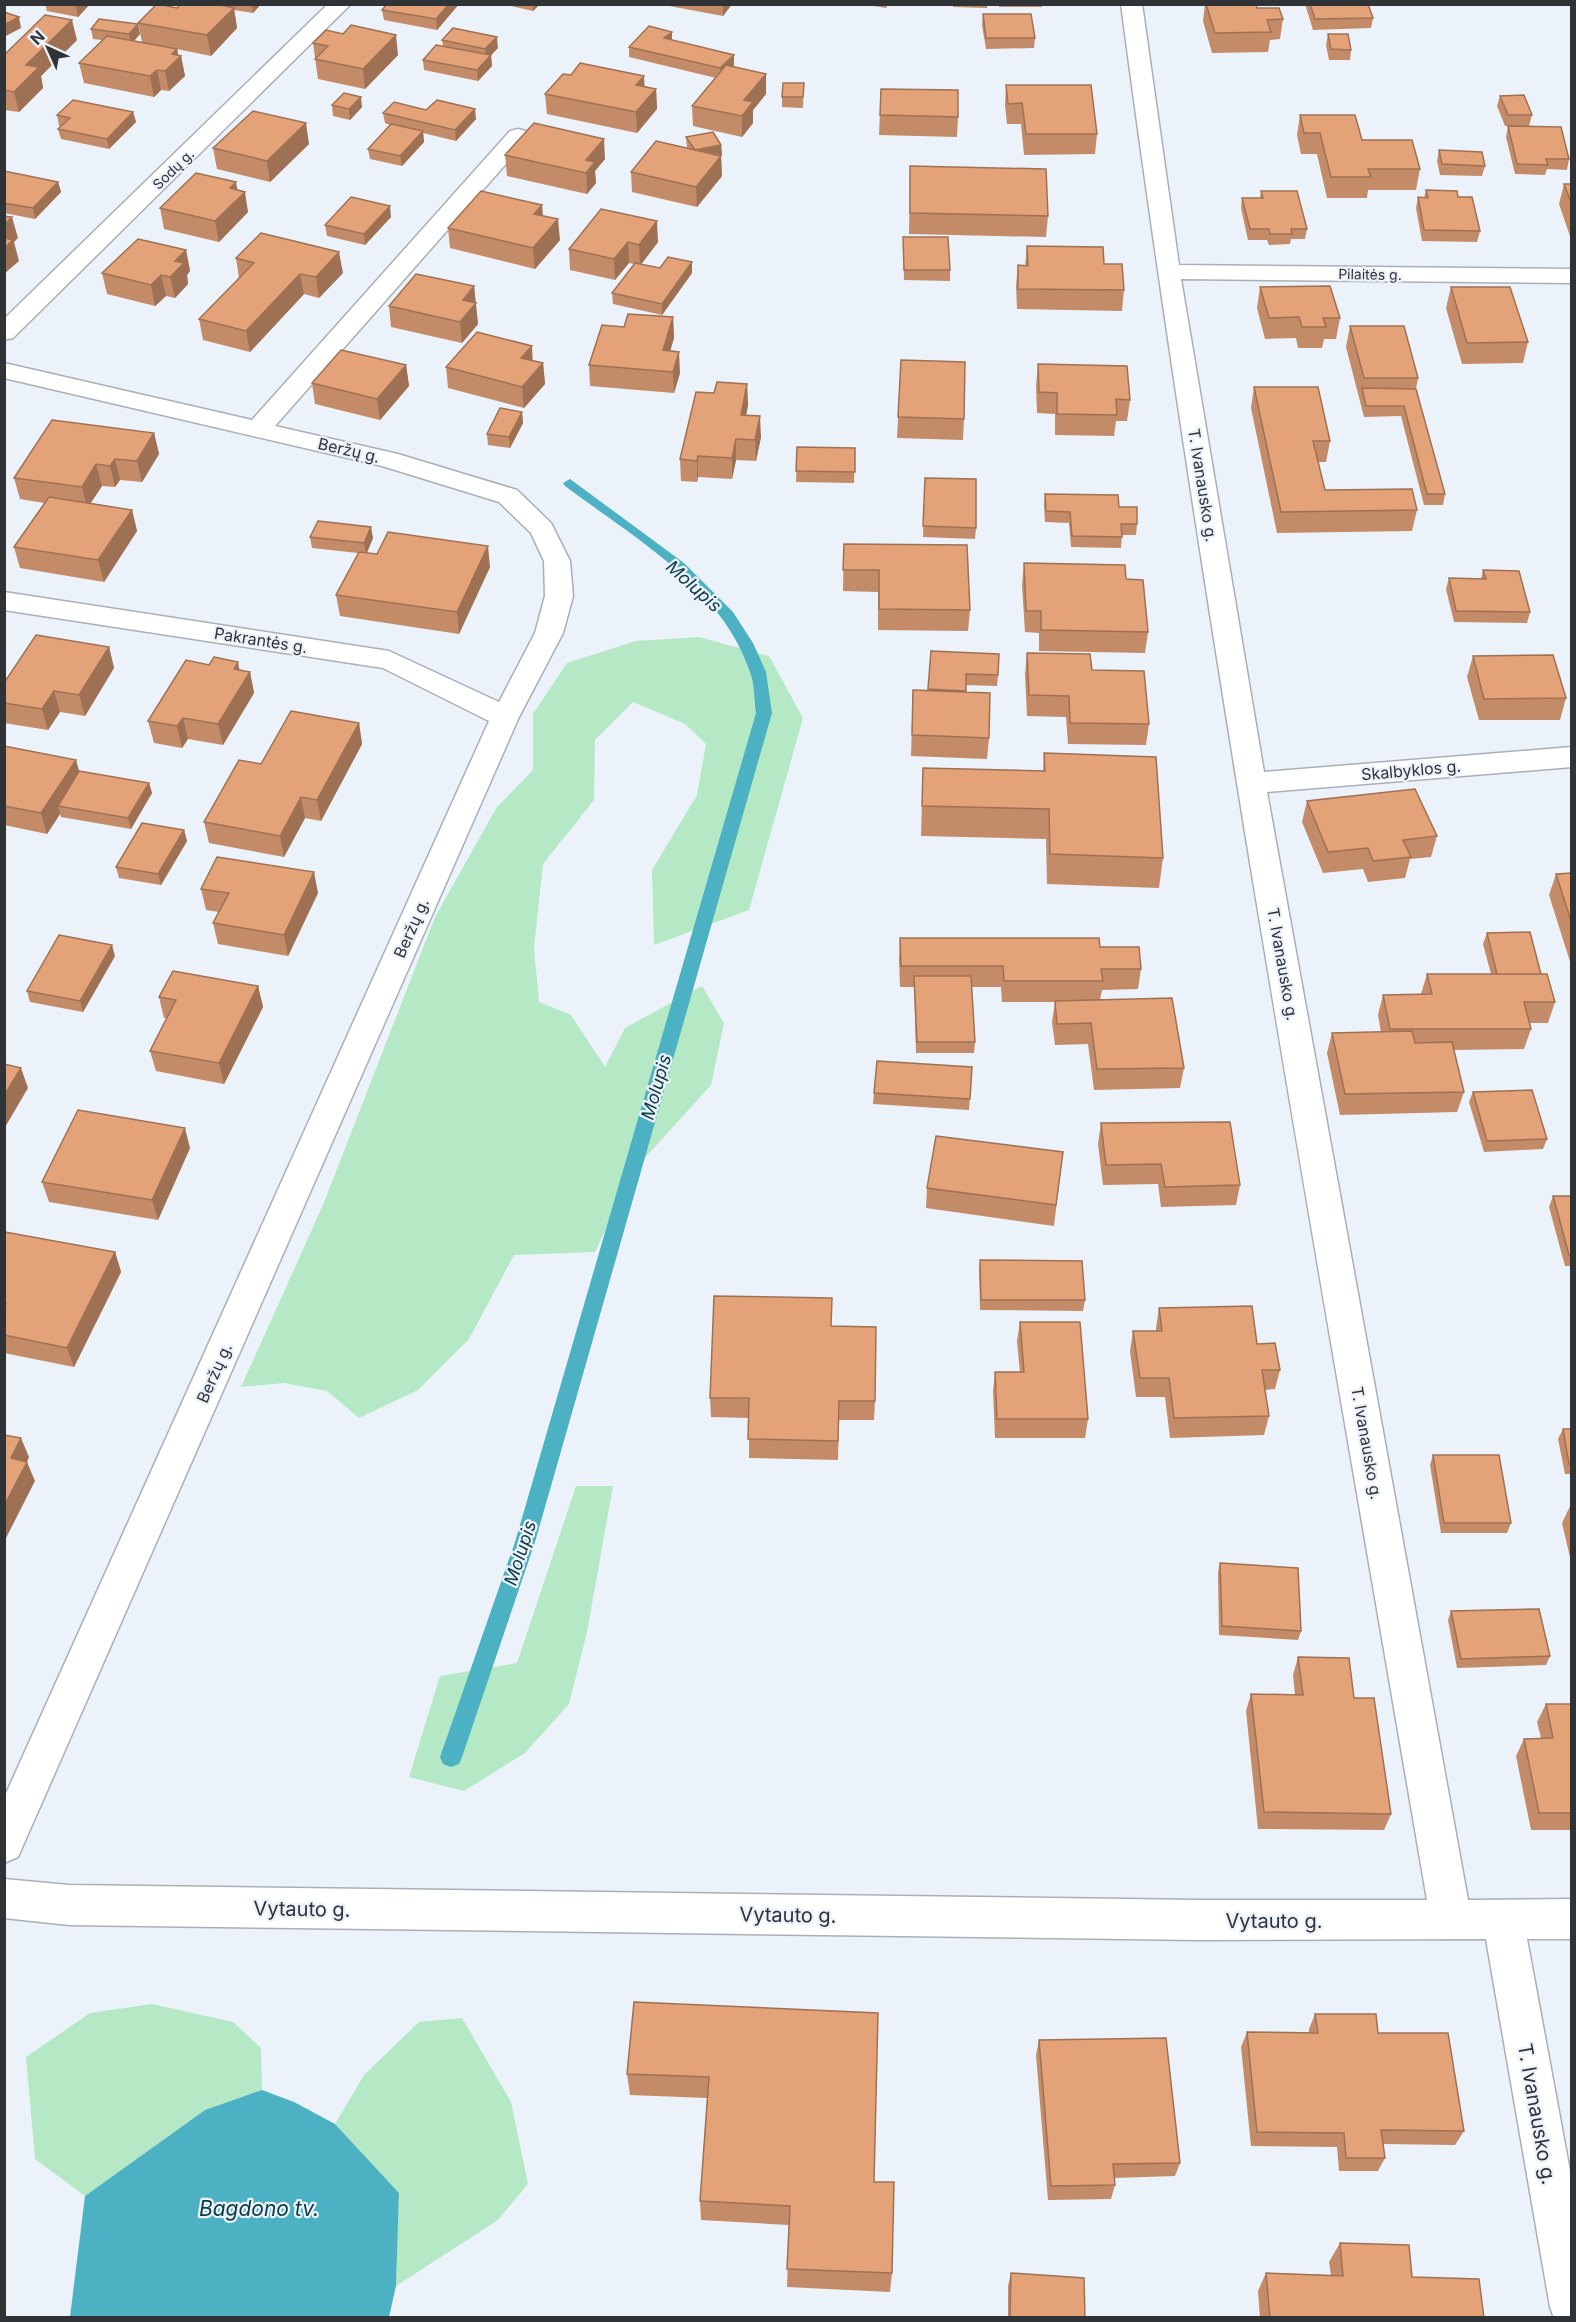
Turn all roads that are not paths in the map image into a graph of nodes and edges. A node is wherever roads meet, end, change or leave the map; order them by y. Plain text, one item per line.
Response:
1 (341, 4) edge
2 (1131, 4) edge
3 (518, 136) dead end
4 (1168, 272) junction
5 (1572, 276) edge
6 (4, 333) edge
7 (4, 370) edge
8 (258, 429) junction
9 (4, 602) edge
10 (505, 717) junction
11 (1572, 757) edge
12 (1251, 783) junction
13 (4, 1844) edge
14 (4, 1898) edge
15 (1572, 1919) edge
16 (1503, 1920) junction
17 (1451, 1921) junction
18 (1572, 2307) edge

1 - 6 street, Sodų g.
2 - 4 street, T. Ivanausko g.
3 - 8 street
4 - 5 street, Pilaitės g.
4 - 12 street, T. Ivanausko g.
7 - 8 street, Beržų g.
8 - 10 street, Beržų g.
9 - 10 street, Pakrantės g.
10 - 13 street, Beržų g.
11 - 12 street, Skalbyklos g.
12 - 17 street, T. Ivanausko g.
14 - 17 street, Vytauto g.
15 - 16 street, Vytauto g.
16 - 17 street, Vytauto g.
16 - 18 street, T. Ivanausko g.

